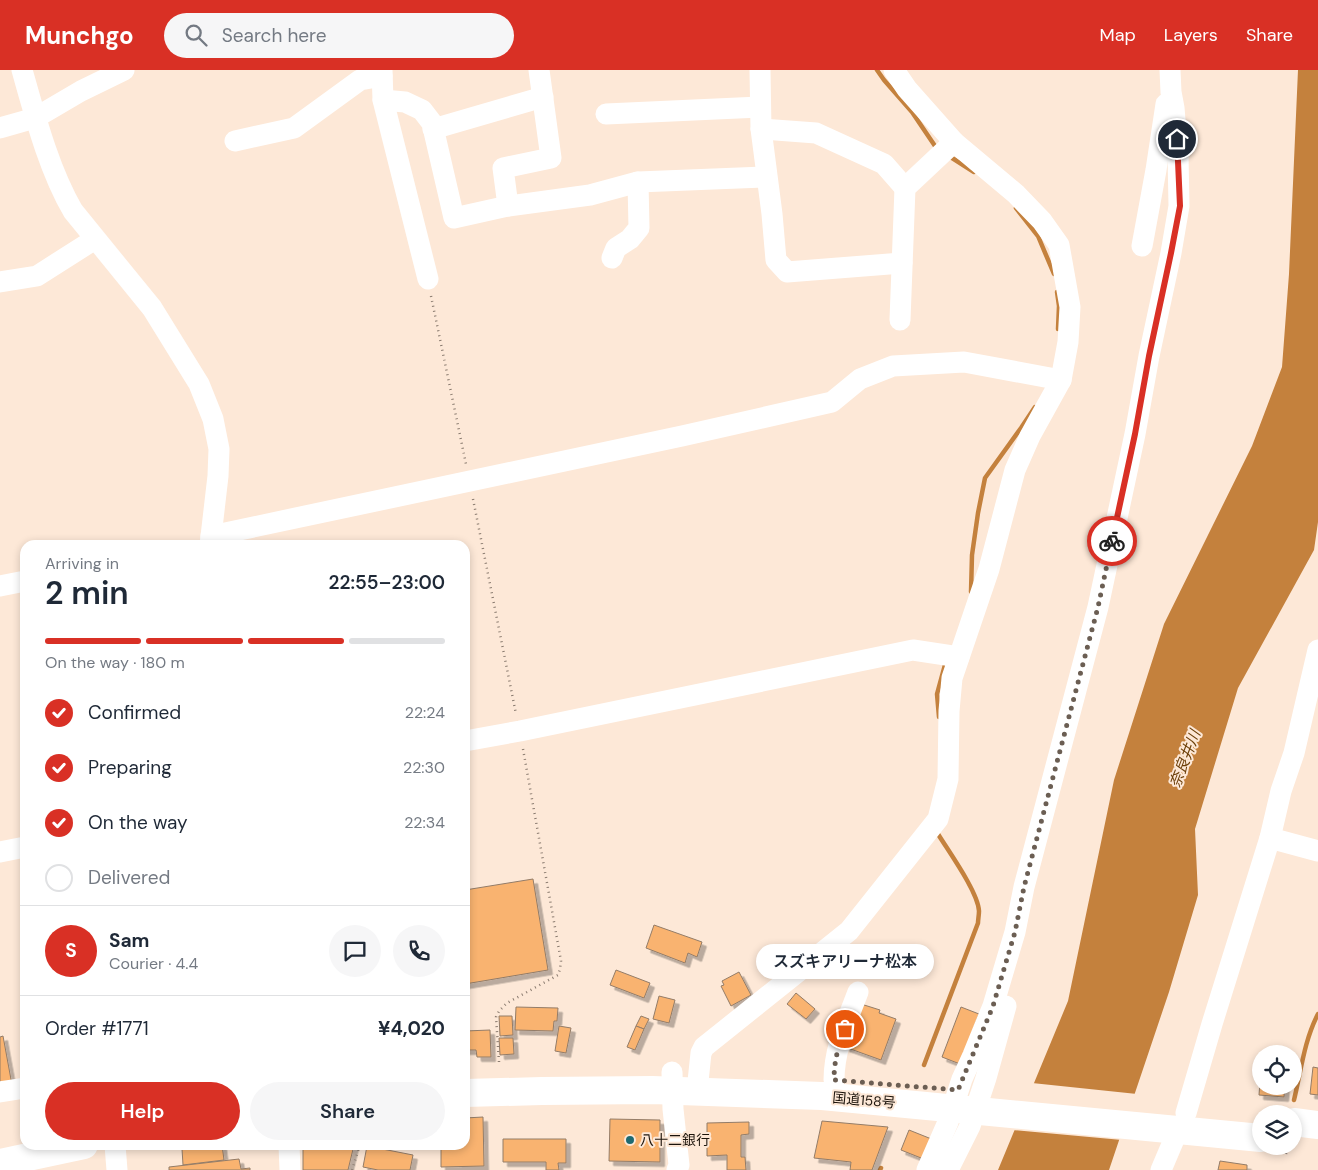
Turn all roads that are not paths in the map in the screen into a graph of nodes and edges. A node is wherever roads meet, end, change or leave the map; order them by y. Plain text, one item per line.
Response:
1 (22, 70) edge
2 (124, 70) edge
3 (539, 70) edge
4 (760, 70) edge
5 (894, 70) edge
6 (1170, 70) edge
7 (382, 73) edge
8 (1171, 92) junction
9 (543, 97) junction
10 (383, 100) junction
11 (760, 107) junction
12 (606, 114) dead end
13 (35, 118) junction
14 (0, 128) edge
15 (433, 129) junction
16 (760, 129) junction
17 (235, 141) dead end
18 (954, 142) junction
19 (766, 178) junction
20 (638, 182) junction
21 (905, 188) junction
22 (508, 206) junction
23 (95, 239) junction
24 (1142, 246) dead end
25 (612, 258) dead end
26 (902, 263) junction
27 (428, 279) road end
28 (0, 282) edge
29 (900, 320) dead end
30 (1061, 380) junction
31 (210, 540) edge
32 (20, 582) edge
33 (0, 586) edge
34 (1318, 650) edge
35 (958, 658) junction
36 (470, 740) edge
37 (1270, 838) junction
38 (20, 848) edge
39 (1318, 851) edge
40 (0, 852) edge
41 (1024, 887) junction
42 (858, 992) dead end
43 (470, 1076) edge
44 (834, 1080) junction
45 (685, 1081) junction
46 (20, 1089) edge
47 (0, 1092) edge
48 (470, 1093) edge
49 (959, 1100) junction
50 (1252, 1119) edge
51 (1178, 1121) junction
52 (1302, 1123) edge
53 (1318, 1125) edge
54 (1252, 1136) edge
55 (20, 1140) edge
56 (0, 1144) edge
57 (1318, 1144) edge
58 (1302, 1146) edge
59 (61, 1150) edge
60 (115, 1150) edge
61 (289, 1150) edge
62 (0, 1163) edge
63 (117, 1170) edge
64 (290, 1170) edge
65 (677, 1170) edge
66 (927, 1170) edge
67 (948, 1170) edge
68 (1161, 1170) edge

1 - 13 street
2 - 13 street
3 - 9 street
4 - 11 street
5 - 18 street
6 - 8 street
7 - 10 street
7 - 17 street
8 - 24 street
8 - 41 street
9 - 15 street
9 - 22 street
10 - 15 street
10 - 27 street
11 - 12 street
11 - 16 street
13 - 14 street
13 - 23 street
15 - 22 street
16 - 19 street
16 - 21 street
18 - 21 street
18 - 30 street
19 - 20 street
19 - 26 street
20 - 22 street
20 - 25 street
21 - 26 street
23 - 28 street
23 - 31 street
26 - 29 street
30 - 31 street
30 - 35 street
32 - 33 street
34 - 37 street
35 - 36 street
35 - 45 street
37 - 39 street
37 - 51 street
38 - 40 street
41 - 49 street
41 - 67 street
42 - 44 street
43 - 45 highway, 国道158号
44 - 45 highway, 国道158号
44 - 49 highway, 国道158号
45 - 48 highway, 国道158号
45 - 49 highway, 国道158号
45 - 65 street
46 - 47 street
49 - 51 highway, 国道158号
49 - 66 street
50 - 51 highway, 国道158号
51 - 54 highway, 国道158号
51 - 68 street
52 - 53 highway
55 - 56 highway
57 - 58 highway
59 - 62 highway
60 - 63 street
61 - 64 street

